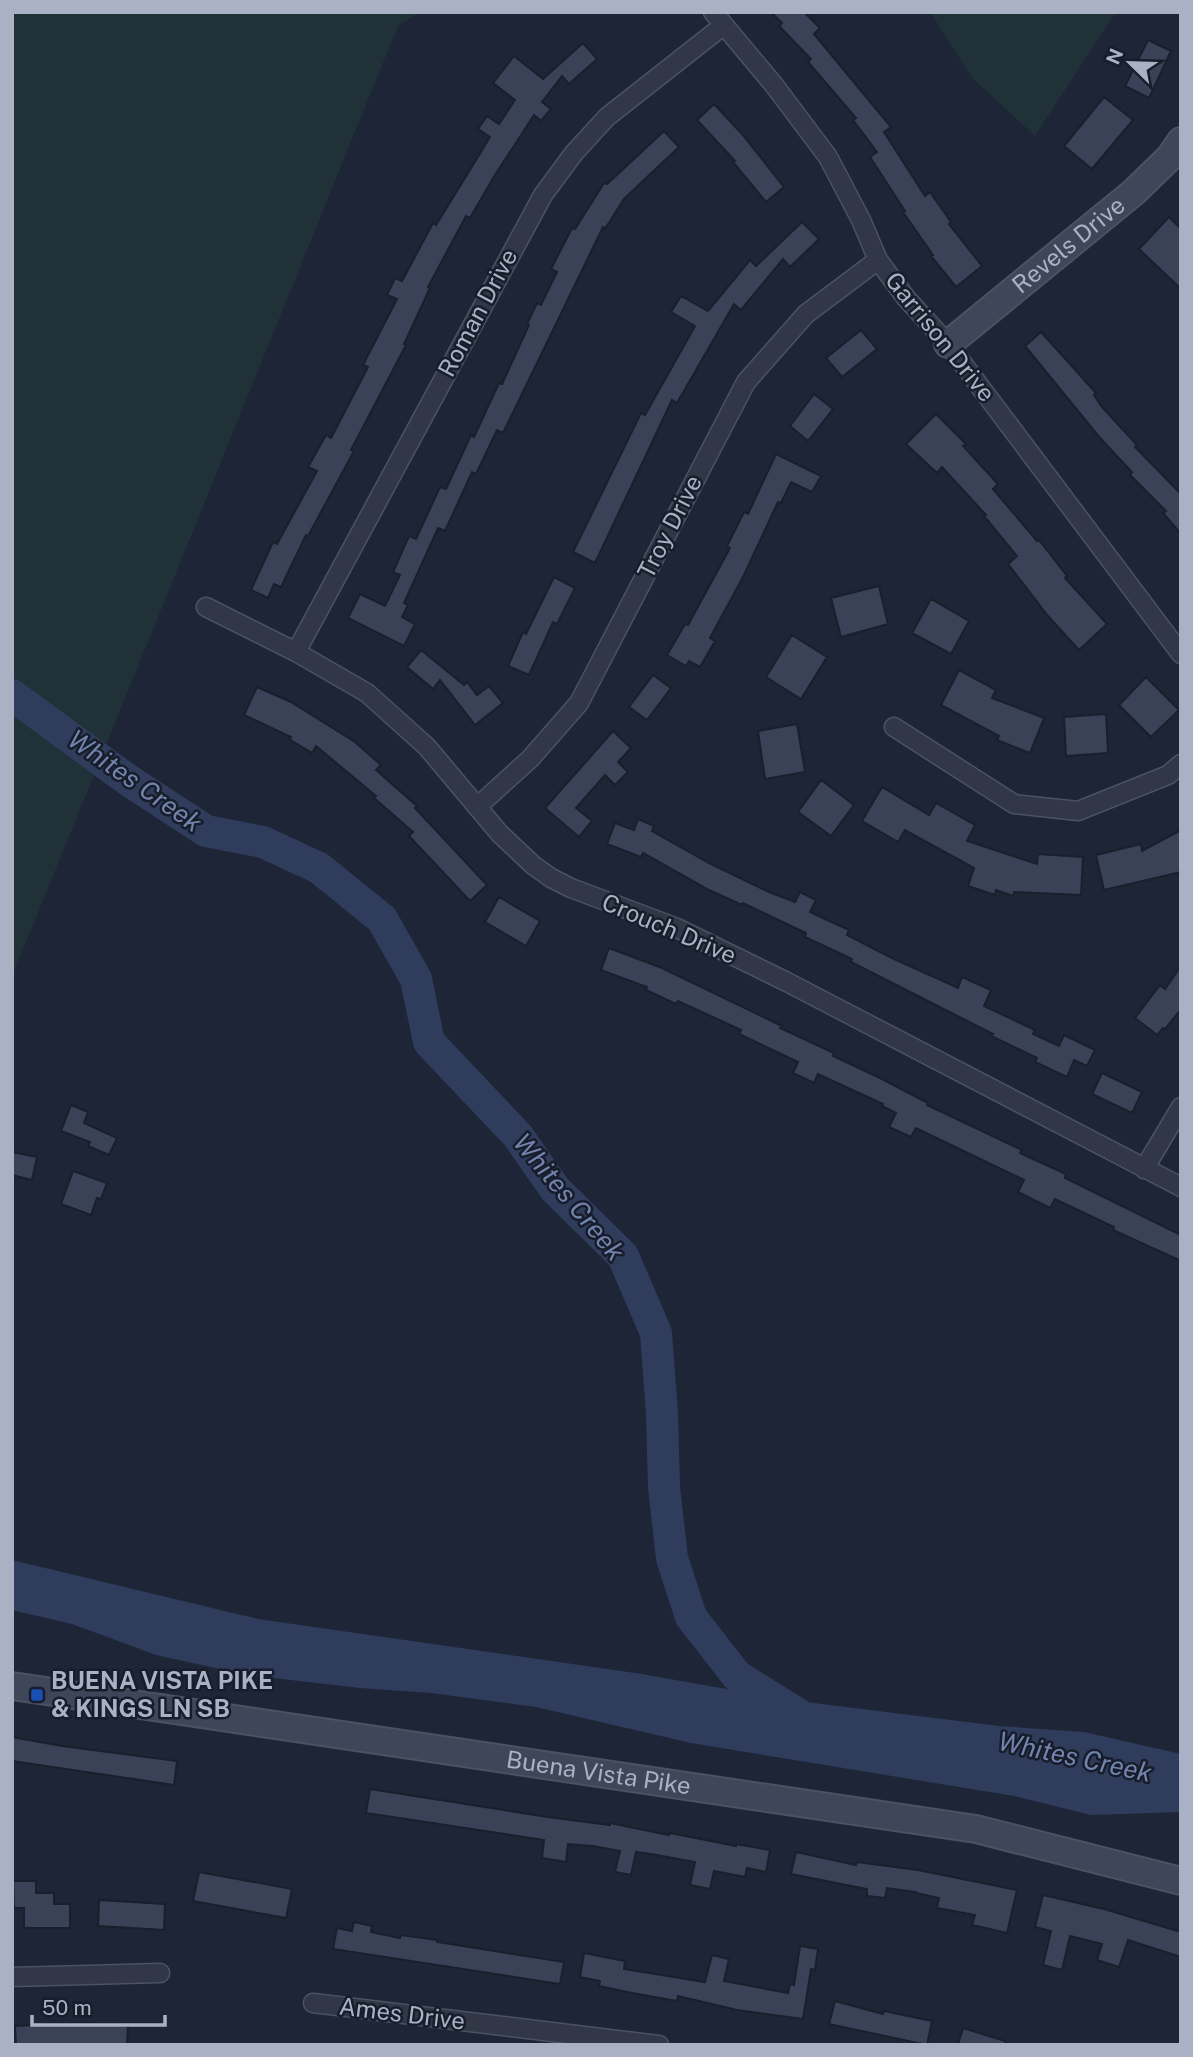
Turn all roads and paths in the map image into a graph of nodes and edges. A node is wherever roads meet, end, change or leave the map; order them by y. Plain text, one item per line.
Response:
1 (718, 19) edge
2 (1177, 154) edge
3 (878, 260) junction
4 (948, 344) junction
5 (206, 607) dead end
6 (296, 652) junction
7 (1181, 654) edge
8 (894, 727) dead end
9 (1181, 764) edge
10 (477, 807) junction
11 (1181, 1107) edge
12 (1144, 1169) junction
13 (1181, 1188) edge
14 (12, 1686) edge
15 (1181, 1881) edge
16 (160, 1973) dead end
17 (12, 1977) edge
18 (313, 2003) dead end
19 (659, 2045) edge

1 - 3 street, Garrison Drive
1 - 6 street, Roman Drive
2 - 4 main road, Revels Drive
3 - 4 street, Garrison Drive
3 - 10 street, Troy Drive
4 - 7 street, Garrison Drive
5 - 6 street, Crouch Drive
6 - 10 street, Crouch Drive
8 - 9 street
10 - 12 street, Crouch Drive
11 - 12 street
12 - 13 street, Crouch Drive
14 - 15 main road, Buena Vista Pike
16 - 17 street
18 - 19 street, Ames Drive

